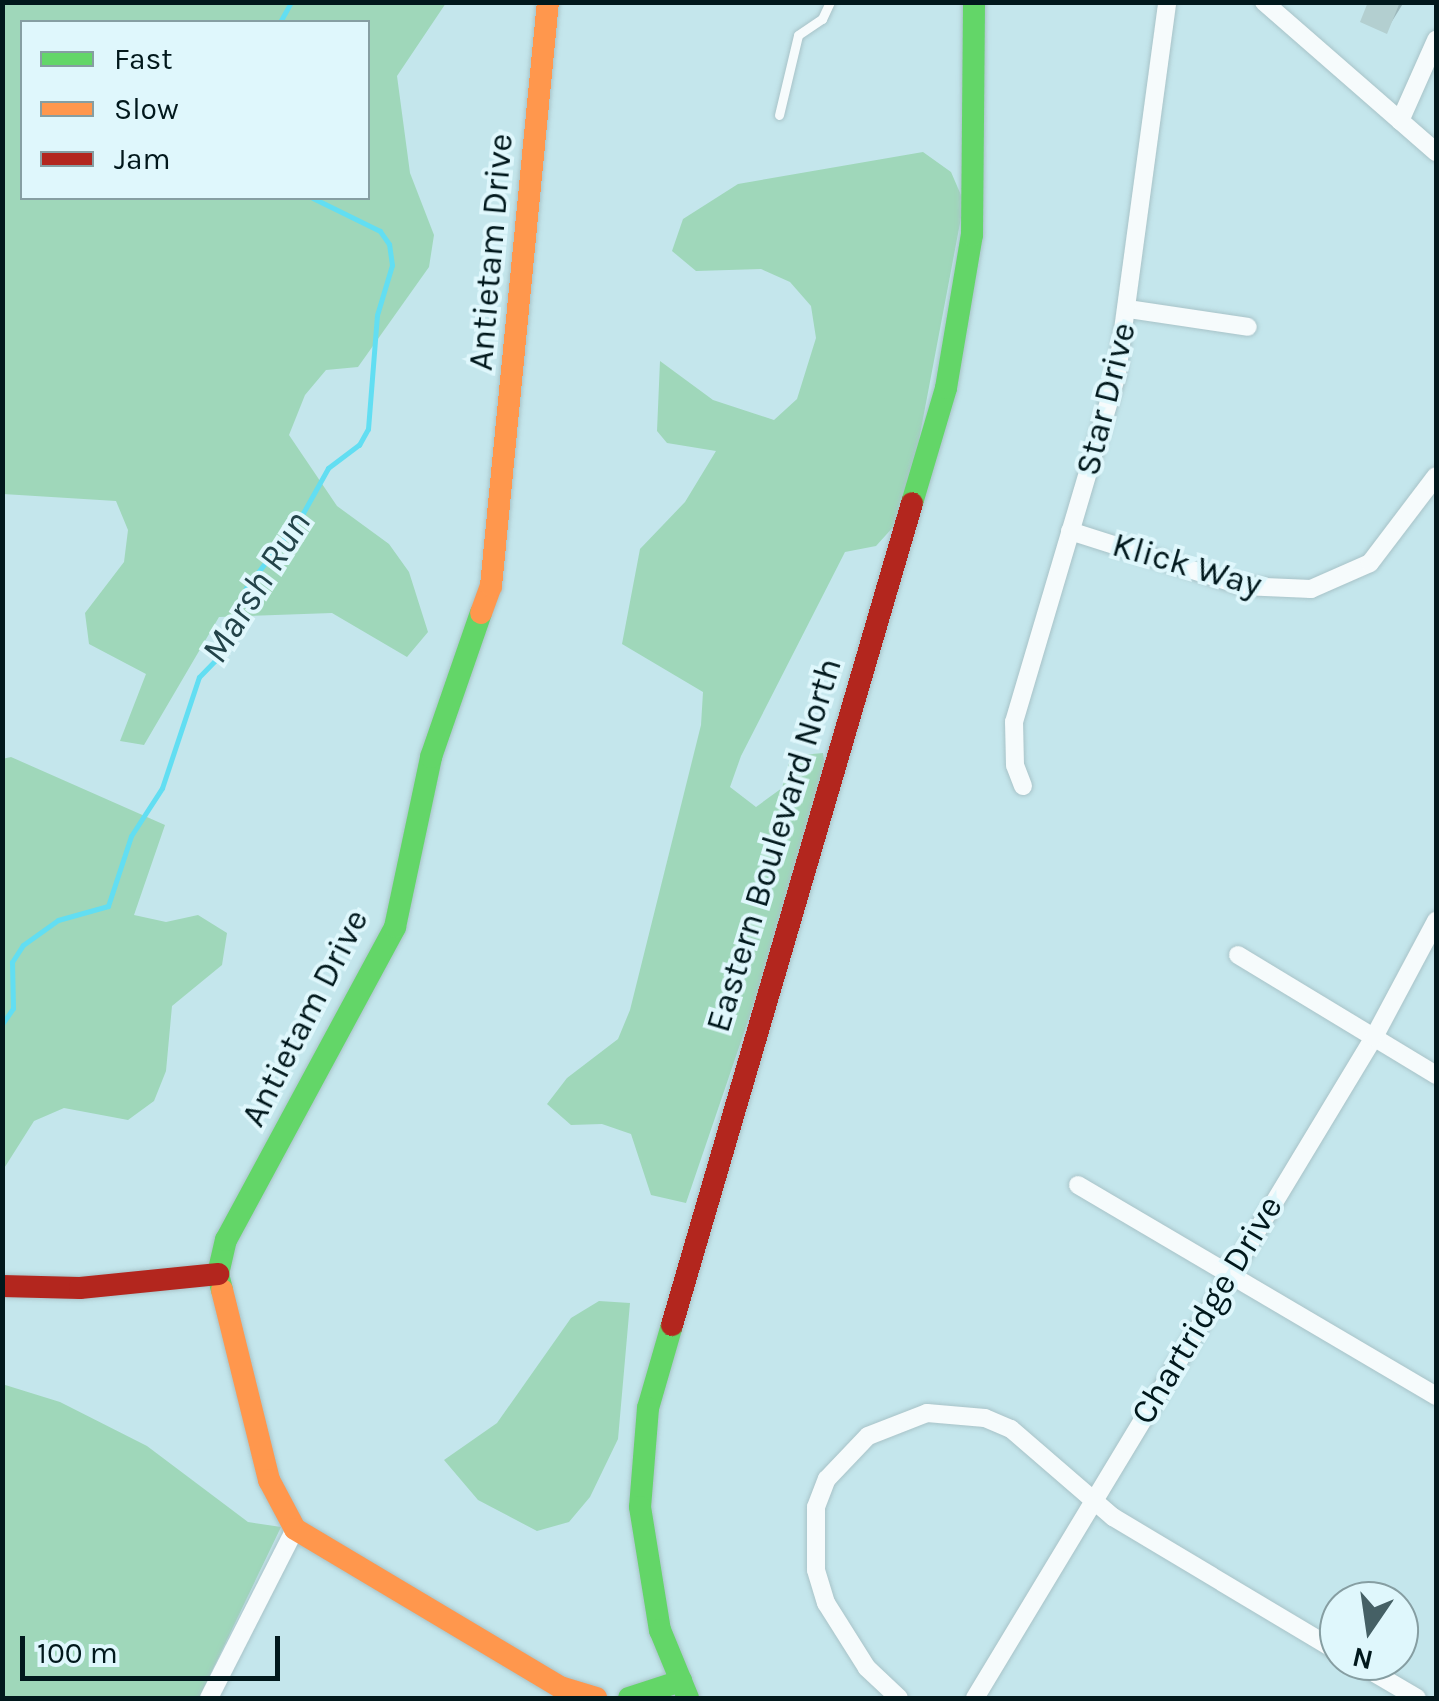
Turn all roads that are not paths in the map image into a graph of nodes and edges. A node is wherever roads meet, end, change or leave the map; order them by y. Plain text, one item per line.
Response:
1 (548, 2) edge
2 (830, 2) edge
3 (974, 2) edge
4 (1168, 2) edge
5 (1264, 2) edge
6 (1436, 40) edge
7 (778, 115) dead end
8 (1400, 120) junction
9 (1436, 152) edge
10 (1128, 309) junction
11 (1248, 328) dead end
12 (1436, 476) edge
13 (1070, 532) junction
14 (1023, 786) dead end
15 (1436, 920) edge
16 (1238, 956) dead end
17 (1374, 1037) junction
18 (1436, 1074) edge
19 (1078, 1185) dead end
20 (1228, 1272) junction
21 (218, 1274) junction
22 (2, 1286) edge
23 (1436, 1396) edge
24 (1093, 1499) junction
25 (295, 1529) junction
26 (1319, 1640) edge
27 (1388, 1681) edge
28 (684, 1690) edge
29 (209, 1698) edge
30 (596, 1698) edge
31 (629, 1698) edge
32 (899, 1698) edge
33 (974, 1698) edge
34 (1417, 1698) edge

1 - 21 street, Antietam Drive
2 - 7 lane
3 - 28 street, Eastern Boulevard North
4 - 10 street, Star Drive
5 - 8 street
6 - 8 street
8 - 9 street
10 - 11 street
10 - 13 street, Star Drive
12 - 13 street, Klick Way
13 - 14 street, Star Drive
15 - 17 street, Chartridge Drive
16 - 17 street
17 - 18 street
17 - 20 street, Chartridge Drive
19 - 20 street
20 - 23 street
20 - 24 street, Chartridge Drive
21 - 22 street
21 - 25 street
24 - 26 street
24 - 32 street
24 - 33 street, Chartridge Drive
25 - 29 street
25 - 30 street
27 - 34 street
28 - 31 street

